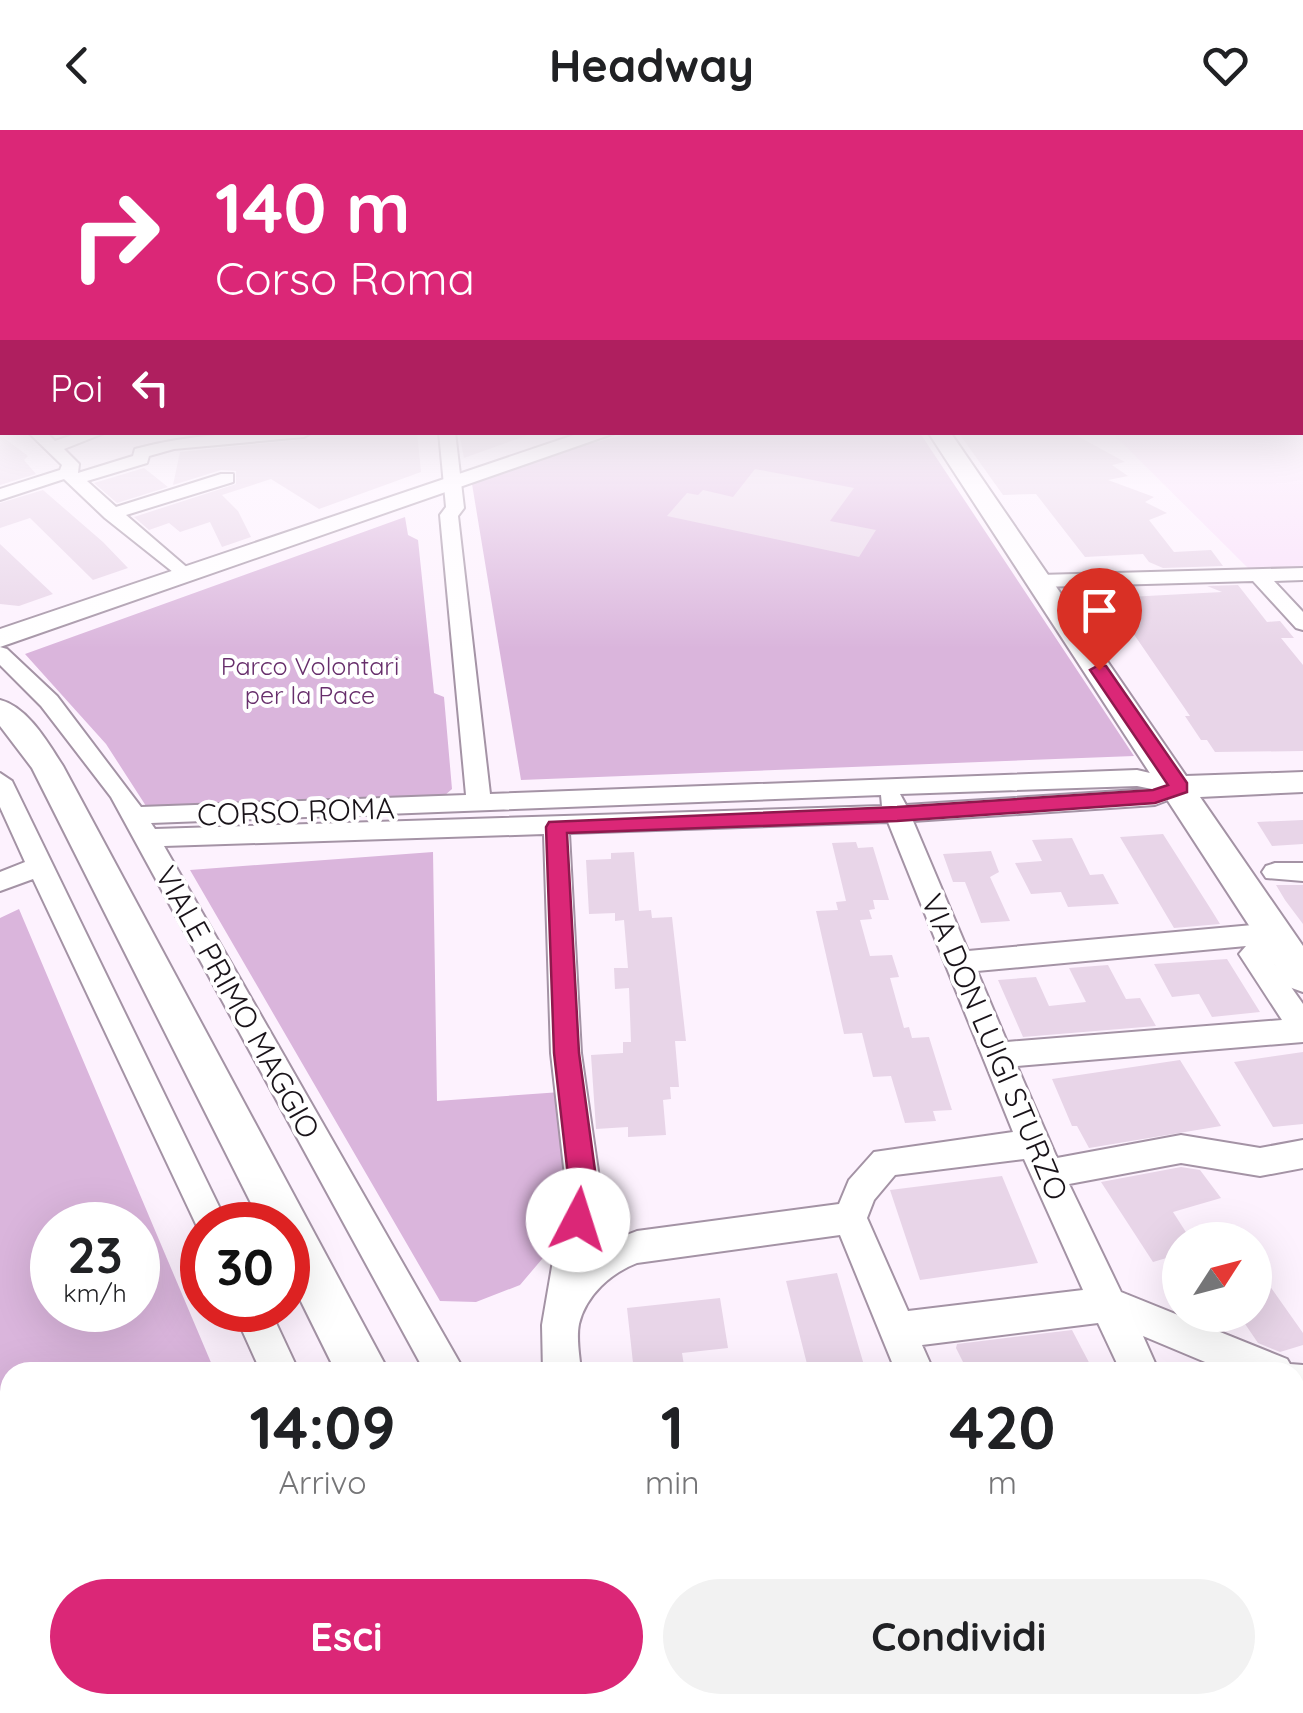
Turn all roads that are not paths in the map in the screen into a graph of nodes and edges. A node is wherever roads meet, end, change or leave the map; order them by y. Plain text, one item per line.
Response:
1 (98, 502) edge
2 (150, 502) edge
3 (391, 502) edge
4 (441, 502) edge
5 (986, 502) edge
6 (111, 514) junction
7 (183, 574) junction
8 (1303, 574) edge
9 (1258, 575) junction
10 (1039, 581) junction
11 (1303, 624) edge
12 (0, 638) edge
13 (0, 653) edge
14 (0, 709) edge
15 (0, 782) edge
16 (1303, 782) edge
17 (1180, 787) junction
18 (892, 801) junction
19 (482, 815) junction
20 (140, 827) junction
21 (556, 827) junction
22 (42, 865) junction
23 (1275, 872) dead end
24 (1303, 872) edge
25 (0, 882) edge
26 (1288, 954) edge
27 (958, 962) junction
28 (1303, 1029) edge
29 (997, 1055) junction
30 (1303, 1154) edge
31 (1041, 1159) junction
32 (200, 1202) edge
33 (274, 1202) edge
34 (850, 1218) junction
35 (310, 1270) edge
36 (1107, 1304) junction
37 (560, 1325) junction
38 (897, 1330) junction
39 (261, 1332) edge
40 (275, 1362) edge
41 (358, 1362) edge
42 (440, 1362) edge
43 (562, 1362) edge
44 (911, 1362) edge
45 (1135, 1362) edge
46 (1249, 1362) edge

1 - 6 street
2 - 6 street
3 - 7 main road
4 - 19 street
5 - 10 main road
6 - 7 street
7 - 12 main road
8 - 9 street
9 - 10 street
9 - 11 street
10 - 17 main road
13 - 20 street, VIALE PRIMO MAGGIO
14 - 33 main road, VIALE PRIMO MAGGIO
15 - 22 street
16 - 17 main road, CORSO ROMA
17 - 18 street, CORSO ROMA
17 - 26 main road
18 - 19 street, CORSO ROMA
18 - 21 street, CORSO ROMA
18 - 27 street, VIA DON LUIGI STURZO
19 - 20 street, CORSO ROMA
19 - 21 street, CORSO ROMA
20 - 42 street, VIALE PRIMO MAGGIO
21 - 37 street
22 - 25 street
22 - 32 street
23 - 24 street
26 - 27 street
26 - 28 street
27 - 29 street, VIA DON LUIGI STURZO
28 - 29 street
29 - 31 street, VIA DON LUIGI STURZO
30 - 31 street
31 - 34 street
31 - 36 street, VIA DON LUIGI STURZO
34 - 37 street
34 - 38 street
35 - 41 main road, VIALE PRIMO MAGGIO
36 - 38 street
36 - 45 street, VIA DON LUIGI STURZO
36 - 46 street
37 - 43 street
38 - 44 street
39 - 40 street

